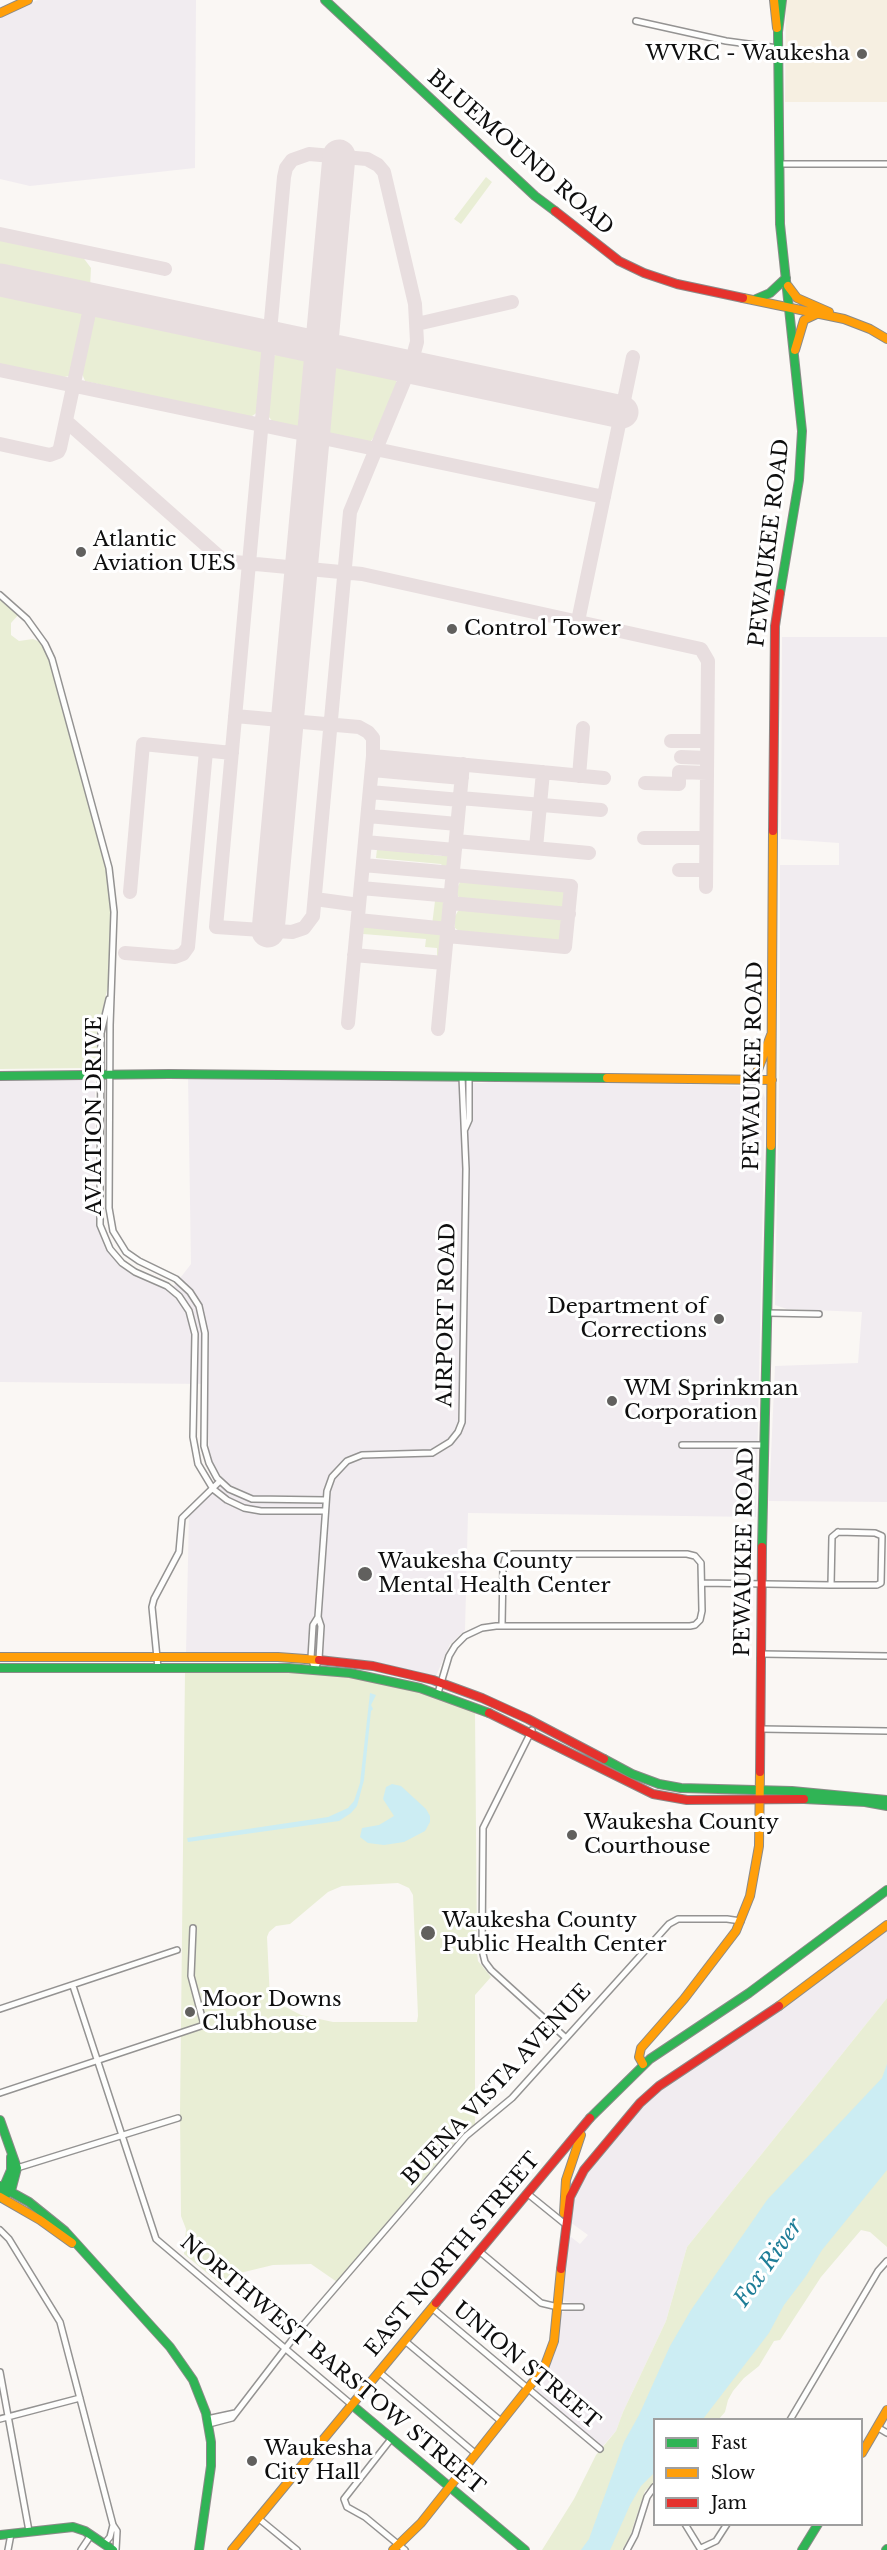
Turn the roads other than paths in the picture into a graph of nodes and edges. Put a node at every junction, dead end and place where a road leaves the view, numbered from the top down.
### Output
1 (28, 0) edge
2 (325, 0) edge
3 (774, 0) edge
4 (782, 0) edge
5 (0, 13) edge
6 (636, 21) dead end
7 (778, 32) junction
8 (778, 48) junction
9 (778, 164) junction
10 (887, 164) edge
11 (786, 280) junction
12 (753, 300) junction
13 (789, 306) junction
14 (820, 312) junction
15 (835, 316) junction
16 (887, 339) edge
17 (794, 354) junction
18 (0, 595) edge
19 (112, 988) junction
20 (773, 1031) junction
21 (100, 1074) junction
22 (110, 1074) junction
23 (0, 1076) edge
24 (466, 1077) junction
25 (748, 1080) junction
26 (772, 1080) junction
27 (100, 1131) junction
28 (110, 1131) junction
29 (116, 1239) junction
30 (110, 1249) junction
31 (171, 1275) junction
32 (165, 1284) junction
33 (768, 1313) junction
34 (819, 1314) dead end
35 (194, 1358) junction
36 (205, 1358) junction
37 (194, 1387) junction
38 (204, 1387) junction
39 (682, 1445) dead end
40 (763, 1445) junction
41 (220, 1481) junction
42 (212, 1488) junction
43 (273, 1500) junction
44 (326, 1500) junction
45 (273, 1511) junction
46 (326, 1511) junction
47 (702, 1583) junction
48 (761, 1584) junction
49 (831, 1585) junction
50 (502, 1626) junction
51 (762, 1654) junction
52 (887, 1656) edge
53 (0, 1657) edge
54 (46, 1657) junction
55 (258, 1657) junction
56 (97, 1658) junction
57 (158, 1658) junction
58 (315, 1659) junction
59 (356, 1663) junction
60 (0, 1668) edge
61 (46, 1668) junction
62 (97, 1668) junction
63 (158, 1668) junction
64 (258, 1668) junction
65 (315, 1669) junction
66 (354, 1673) junction
67 (441, 1683) junction
68 (438, 1693) junction
69 (499, 1705) junction
70 (494, 1714) junction
71 (535, 1723) junction
72 (761, 1729) junction
73 (887, 1731) edge
74 (531, 1732) junction
75 (666, 1786) junction
76 (724, 1789) junction
77 (760, 1789) junction
78 (664, 1796) junction
79 (723, 1800) junction
80 (760, 1800) junction
81 (887, 1800) edge
82 (887, 1806) edge
83 (887, 1890) edge
84 (741, 1921) junction
85 (887, 1925) edge
86 (193, 1928) dead end
87 (177, 1950) dead end
88 (73, 1986) junction
89 (0, 2009) edge
90 (566, 2038) junction
91 (97, 2061) junction
92 (643, 2064) junction
93 (0, 2093) edge
94 (178, 2118) dead end
95 (0, 2120) edge
96 (587, 2122) junction
97 (122, 2136) junction
98 (11, 2152) junction
99 (17, 2168) junction
100 (1, 2187) edge
101 (11, 2191) junction
102 (528, 2194) junction
103 (0, 2199) edge
104 (565, 2224) junction
105 (0, 2230) edge
106 (479, 2251) junction
107 (85, 2252) junction
108 (887, 2261) edge
109 (558, 2307) junction
110 (580, 2307) dead end
111 (432, 2308) junction
112 (405, 2341) junction
113 (285, 2349) junction
114 (0, 2372) edge
115 (379, 2373) junction
116 (529, 2390) junction
117 (80, 2398) junction
118 (352, 2404) junction
119 (887, 2410) edge
120 (8, 2417) junction
121 (791, 2418) edge
122 (0, 2419) edge
123 (208, 2421) junction
124 (502, 2422) junction
125 (877, 2427) junction
126 (887, 2433) edge
127 (391, 2439) junction
128 (600, 2449) dead end
129 (863, 2449) edge
130 (476, 2454) junction
131 (449, 2486) junction
132 (653, 2488) edge
133 (653, 2494) edge
134 (647, 2497) junction
135 (258, 2518) junction
136 (113, 2525) junction
137 (686, 2526) edge
138 (726, 2526) edge
139 (817, 2526) edge
140 (29, 2531) junction
141 (11, 2534) junction
142 (0, 2535) edge
143 (91, 2535) junction
144 (104, 2544) junction
145 (399, 2548) edge
146 (233, 2549) edge
147 (701, 2549) edge
148 (9, 2550) edge
149 (81, 2550) edge
150 (115, 2550) edge
151 (199, 2550) edge
152 (297, 2550) edge
153 (525, 2550) edge
154 (627, 2550) edge
155 (802, 2550) edge

1 - 5 main road
2 - 12 main road, BLUEMOUND ROAD
3 - 7 main road, PEWAUKEE ROAD
4 - 7 main road, PEWAUKEE ROAD
6 - 8 street
7 - 8 main road, PEWAUKEE ROAD
8 - 9 main road, PEWAUKEE ROAD
9 - 10 street
9 - 11 main road, PEWAUKEE ROAD
11 - 12 main road
11 - 13 main road, PEWAUKEE ROAD
11 - 15 main road
12 - 13 main road, BLUEMOUND ROAD
13 - 14 main road, BLUEMOUND ROAD
13 - 17 main road, PEWAUKEE ROAD
14 - 15 main road, BLUEMOUND ROAD
14 - 17 main road
15 - 16 main road, BLUEMOUND ROAD
17 - 20 main road, PEWAUKEE ROAD
18 - 19 street, AVIATION DRIVE
19 - 21 street, AVIATION DRIVE
19 - 22 street, AVIATION DRIVE
20 - 25 main road
20 - 26 main road, PEWAUKEE ROAD
21 - 22 main road
21 - 23 main road
21 - 27 street, AVIATION DRIVE
22 - 24 main road
22 - 28 street, AVIATION DRIVE
24 - 25 main road
24 - 44 street, AIRPORT ROAD
25 - 26 main road
26 - 33 main road, PEWAUKEE ROAD
27 - 28 street
27 - 30 street, AVIATION DRIVE
28 - 29 street, AVIATION DRIVE
29 - 30 street
29 - 31 street, AVIATION DRIVE
30 - 32 street, AVIATION DRIVE
31 - 32 street
31 - 36 street, AVIATION DRIVE
32 - 35 street, AVIATION DRIVE
33 - 34 street
33 - 40 main road, PEWAUKEE ROAD
35 - 36 street
35 - 37 street, AVIATION DRIVE
36 - 38 street, AVIATION DRIVE
37 - 38 street
37 - 42 street, AVIATION DRIVE
38 - 41 street, AVIATION DRIVE
39 - 40 street
40 - 48 main road, PEWAUKEE ROAD
41 - 42 street
41 - 43 street, AVIATION DRIVE
42 - 45 street, AVIATION DRIVE
42 - 57 street
43 - 44 street, AVIATION DRIVE
43 - 45 street
44 - 46 street, AIRPORT ROAD
45 - 46 street, AVIATION DRIVE
46 - 58 street, AIRPORT ROAD
47 - 48 street
47 - 50 street
47 - 50 street
48 - 49 street
48 - 51 main road, PEWAUKEE ROAD
49 - 49 street
50 - 67 street
51 - 52 street
51 - 72 main road, PEWAUKEE ROAD
53 - 54 main road
54 - 56 main road
54 - 61 main road
55 - 57 main road
55 - 58 main road
55 - 64 main road
56 - 57 main road
56 - 62 main road
57 - 63 street
58 - 59 main road
58 - 65 street, AIRPORT ROAD
59 - 66 main road
59 - 67 main road
60 - 61 main road
61 - 62 main road
62 - 63 main road
63 - 64 main road
64 - 65 main road
65 - 66 main road
66 - 68 main road
67 - 68 street
67 - 69 main road
68 - 70 main road
69 - 70 main road
69 - 71 main road
70 - 74 main road
71 - 74 street
71 - 75 main road
72 - 73 street
72 - 77 main road, PEWAUKEE ROAD
74 - 78 main road
74 - 90 street
75 - 76 main road
75 - 78 main road
76 - 77 main road
76 - 79 main road
77 - 80 main road, PEWAUKEE ROAD
77 - 81 main road
78 - 79 main road
79 - 80 main road
80 - 82 main road
80 - 84 main road, PEWAUKEE ROAD
83 - 92 main road, EAST NORTH STREET
84 - 90 street, BUENA VISTA AVENUE
84 - 92 main road, PEWAUKEE ROAD
85 - 104 main road
86 - 91 street
87 - 88 street
88 - 89 street
88 - 91 street, NORTHWEST BARSTOW STREET
90 - 113 street, BUENA VISTA AVENUE
91 - 93 street
91 - 97 street, NORTHWEST BARSTOW STREET
92 - 96 main road, EAST NORTH STREET
94 - 97 street
95 - 98 main road
96 - 102 main road, EAST NORTH STREET
96 - 104 main road, EAST NORTH STREET
97 - 99 street
97 - 113 street, NORTHWEST BARSTOW STREET
98 - 99 main road
98 - 100 main road
99 - 101 main road
100 - 101 main road
100 - 103 main road
101 - 103 main road
101 - 107 main road
102 - 104 street
102 - 106 main road, EAST NORTH STREET
103 - 107 main road
104 - 109 main road
105 - 117 street
106 - 109 street
106 - 111 main road, EAST NORTH STREET
107 - 123 main road
108 - 121 street
109 - 110 street
109 - 116 main road
111 - 112 main road, EAST NORTH STREET
111 - 116 street, UNION STREET
112 - 115 main road, EAST NORTH STREET
112 - 124 street
113 - 118 street, NORTHWEST BARSTOW STREET
113 - 123 street, BUENA VISTA AVENUE
114 - 120 street
115 - 118 main road, EAST NORTH STREET
115 - 130 street
116 - 124 main road
116 - 128 street, UNION STREET
117 - 120 street
117 - 136 street
118 - 127 main road, NORTHWEST BARSTOW STREET
118 - 135 main road, EAST NORTH STREET
119 - 125 main road
120 - 122 street
120 - 140 street
123 - 151 main road
124 - 130 main road
125 - 126 street
125 - 129 main road
127 - 131 main road, NORTHWEST BARSTOW STREET
127 - 145 street
130 - 131 main road
131 - 145 main road
131 - 153 main road, NORTHWEST BARSTOW STREET
132 - 134 street
133 - 134 street
134 - 154 street
135 - 146 main road, EAST NORTH STREET
135 - 152 street
136 - 144 street
136 - 150 street
137 - 147 street
138 - 147 street
139 - 155 main road
140 - 141 main road
140 - 143 main road
141 - 142 main road
141 - 148 street
143 - 144 main road
143 - 149 street
144 - 150 main road

